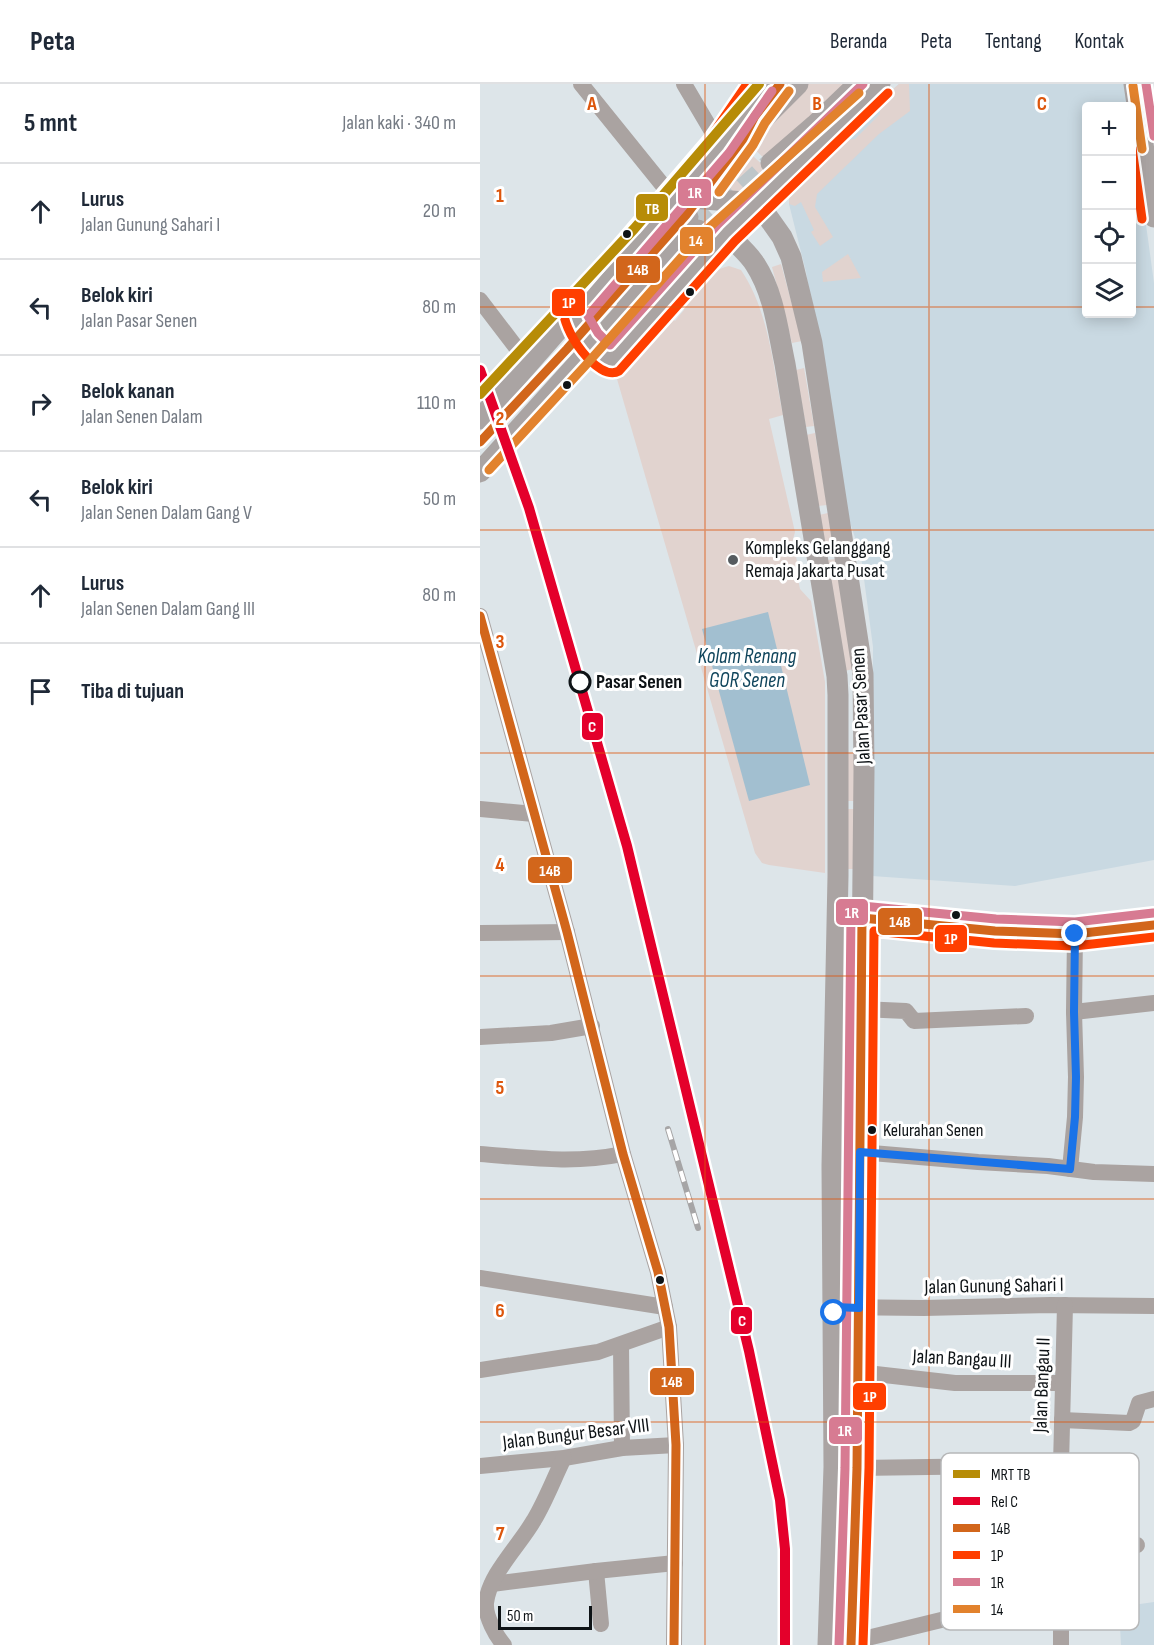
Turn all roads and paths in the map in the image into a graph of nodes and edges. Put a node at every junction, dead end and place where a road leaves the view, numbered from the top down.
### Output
1 (581, 84) edge
2 (684, 84) edge
3 (762, 84) edge
4 (775, 84) edge
5 (798, 84) edge
6 (858, 84) edge
7 (880, 84) edge
8 (1134, 84) edge
9 (720, 145) junction
10 (771, 163) tunnel mouth
11 (676, 197) junction
12 (758, 203) junction
13 (1154, 217) edge
14 (726, 234) junction
15 (480, 300) edge
16 (576, 317) junction
17 (814, 359) junction
18 (528, 363) junction
19 (785, 364) junction
20 (480, 419) edge
21 (480, 451) edge
22 (480, 472) edge
23 (480, 616) edge
24 (487, 668) edge
25 (480, 809) edge
26 (534, 814) junction
27 (567, 932) junction
28 (480, 933) edge
29 (1075, 934) dead end
30 (1154, 1003) edge
31 (861, 1009) junction
32 (1074, 1012) junction
33 (1026, 1016) dead end
34 (592, 1026) junction
35 (480, 1036) edge
36 (834, 1073) junction
37 (860, 1073) junction
38 (860, 1152) junction
39 (480, 1154) edge
40 (623, 1154) junction
41 (1070, 1169) junction
42 (1154, 1174) edge
43 (480, 1278) edge
44 (1065, 1305) junction
45 (1154, 1306) edge
46 (666, 1307) junction
47 (834, 1307) junction
48 (859, 1308) junction
49 (669, 1327) junction
50 (621, 1345) junction
51 (480, 1370) edge
52 (858, 1372) junction
53 (1063, 1383) junction
54 (1154, 1399) edge
55 (1062, 1420) junction
56 (676, 1445) junction
57 (622, 1448) junction
58 (1061, 1453) edge
59 (564, 1458) junction
60 (480, 1466) edge
61 (941, 1467) edge
62 (857, 1468) junction
63 (675, 1563) junction
64 (596, 1571) junction
65 (492, 1584) junction
66 (483, 1610) edge
67 (941, 1621) edge
68 (601, 1624) dead end
69 (1061, 1630) edge
70 (851, 1643) edge
71 (504, 1645) edge
72 (674, 1645) edge
73 (828, 1645) edge
74 (1061, 1645) edge

1 - 11 street
2 - 9 street
3 - 9 main road
4 - 5 main road
6 - 10 main road
7 - 12 main road
8 - 13 main road
9 - 11 main road
11 - 12 main road
11 - 16 main road
12 - 14 main road
12 - 17 main road, Jalan Pasar Senen
14 - 16 main road, bridge
14 - 19 main road, Jalan Pasar Senen
15 - 18 street
16 - 18 main road
17 - 19 main road
17 - 31 main road, Jalan Pasar Senen
18 - 20 main road
19 - 36 main road, Jalan Pasar Senen
21 - 22 main road
23 - 24 street
24 - 26 street
25 - 26 street
26 - 27 street
27 - 28 street
27 - 34 street
29 - 32 street
30 - 32 street
31 - 33 street
31 - 37 main road, Jalan Pasar Senen
32 - 41 street
34 - 35 street
34 - 40 street
36 - 37 main road
36 - 47 main road, Jalan Pasar Senen
37 - 38 main road, Jalan Pasar Senen
38 - 41 street
38 - 48 main road, Jalan Pasar Senen
39 - 40 street
40 - 46 street
41 - 42 street
43 - 46 street
44 - 45 street, Jalan Gunung Sahari I
44 - 48 street, Jalan Gunung Sahari I
44 - 53 street, Jalan Bangau II
46 - 49 street
47 - 48 street, Jalan Gunung Sahari I
47 - 73 main road, Jalan Pasar Senen
48 - 52 main road, Jalan Pasar Senen
49 - 50 street
49 - 56 street
50 - 51 street
50 - 57 street
52 - 53 street, Jalan Bangau III
52 - 62 main road, Jalan Pasar Senen
53 - 55 street, Jalan Bangau II
54 - 55 street
55 - 58 street, Jalan Bangau II
56 - 57 street, Jalan Bungur Besar VIII
56 - 63 street
57 - 59 street, Jalan Bungur Besar VIII
59 - 60 street, Jalan Bungur Besar VIII
59 - 65 street
61 - 62 street
62 - 70 main road, Jalan Pasar Senen
63 - 64 street
63 - 72 street
64 - 65 street
64 - 68 street
65 - 66 street
66 - 71 street
67 - 70 street
69 - 74 street, Jalan Bangau II

